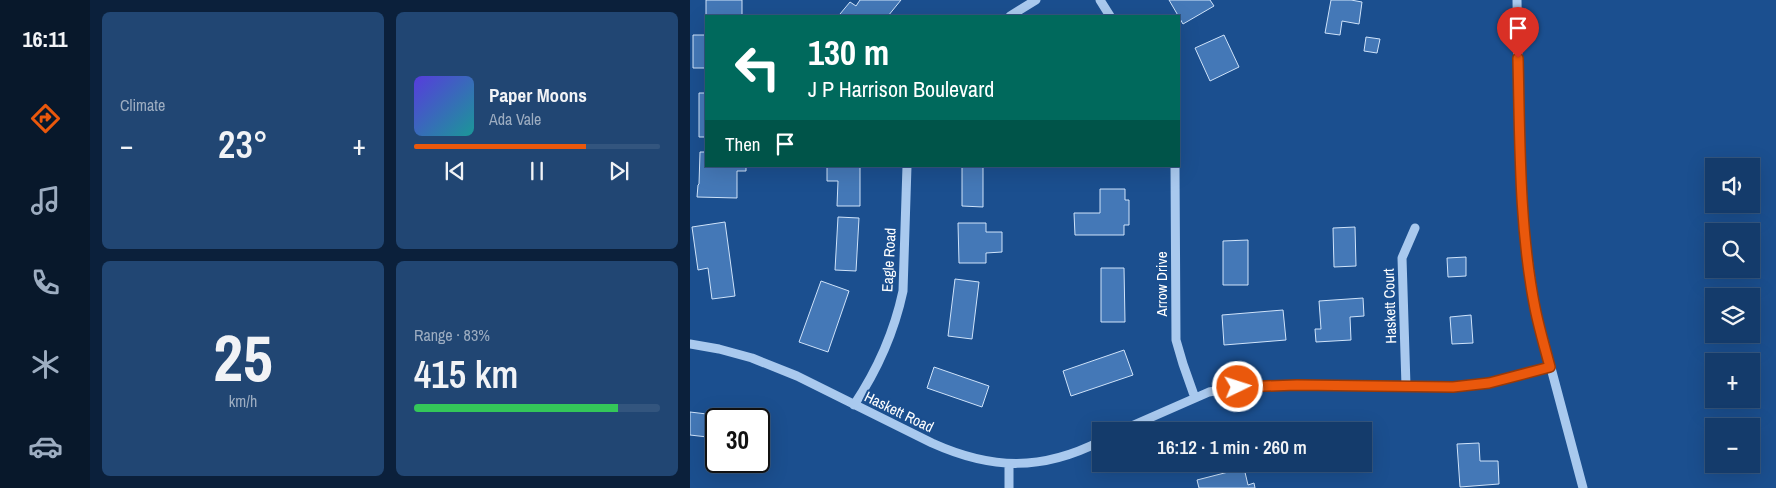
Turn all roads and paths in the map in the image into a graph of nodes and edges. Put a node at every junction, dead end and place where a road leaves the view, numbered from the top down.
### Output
1 (1036, 0) edge
2 (1100, 0) edge
3 (1517, 0) edge
4 (1012, 15) edge
5 (1109, 15) edge
6 (907, 167) edge
7 (1175, 167) edge
8 (1415, 228) dead end
9 (690, 344) edge
10 (1550, 367) junction
11 (1406, 386) junction
12 (1195, 398) junction
13 (854, 405) junction
14 (1140, 422) edge
15 (1092, 445) edge
16 (1009, 464) junction
17 (1009, 488) edge
18 (1583, 488) edge

1 - 4 street
2 - 5 street
3 - 10 street
6 - 13 street, Eagle Road
7 - 12 street, Arrow Drive
8 - 11 street, Haskett Court
9 - 13 street, Haskett Road
10 - 11 street
10 - 18 street
11 - 12 street
12 - 14 street
13 - 16 street, Haskett Road
15 - 16 street, Haskett Road
16 - 17 street

